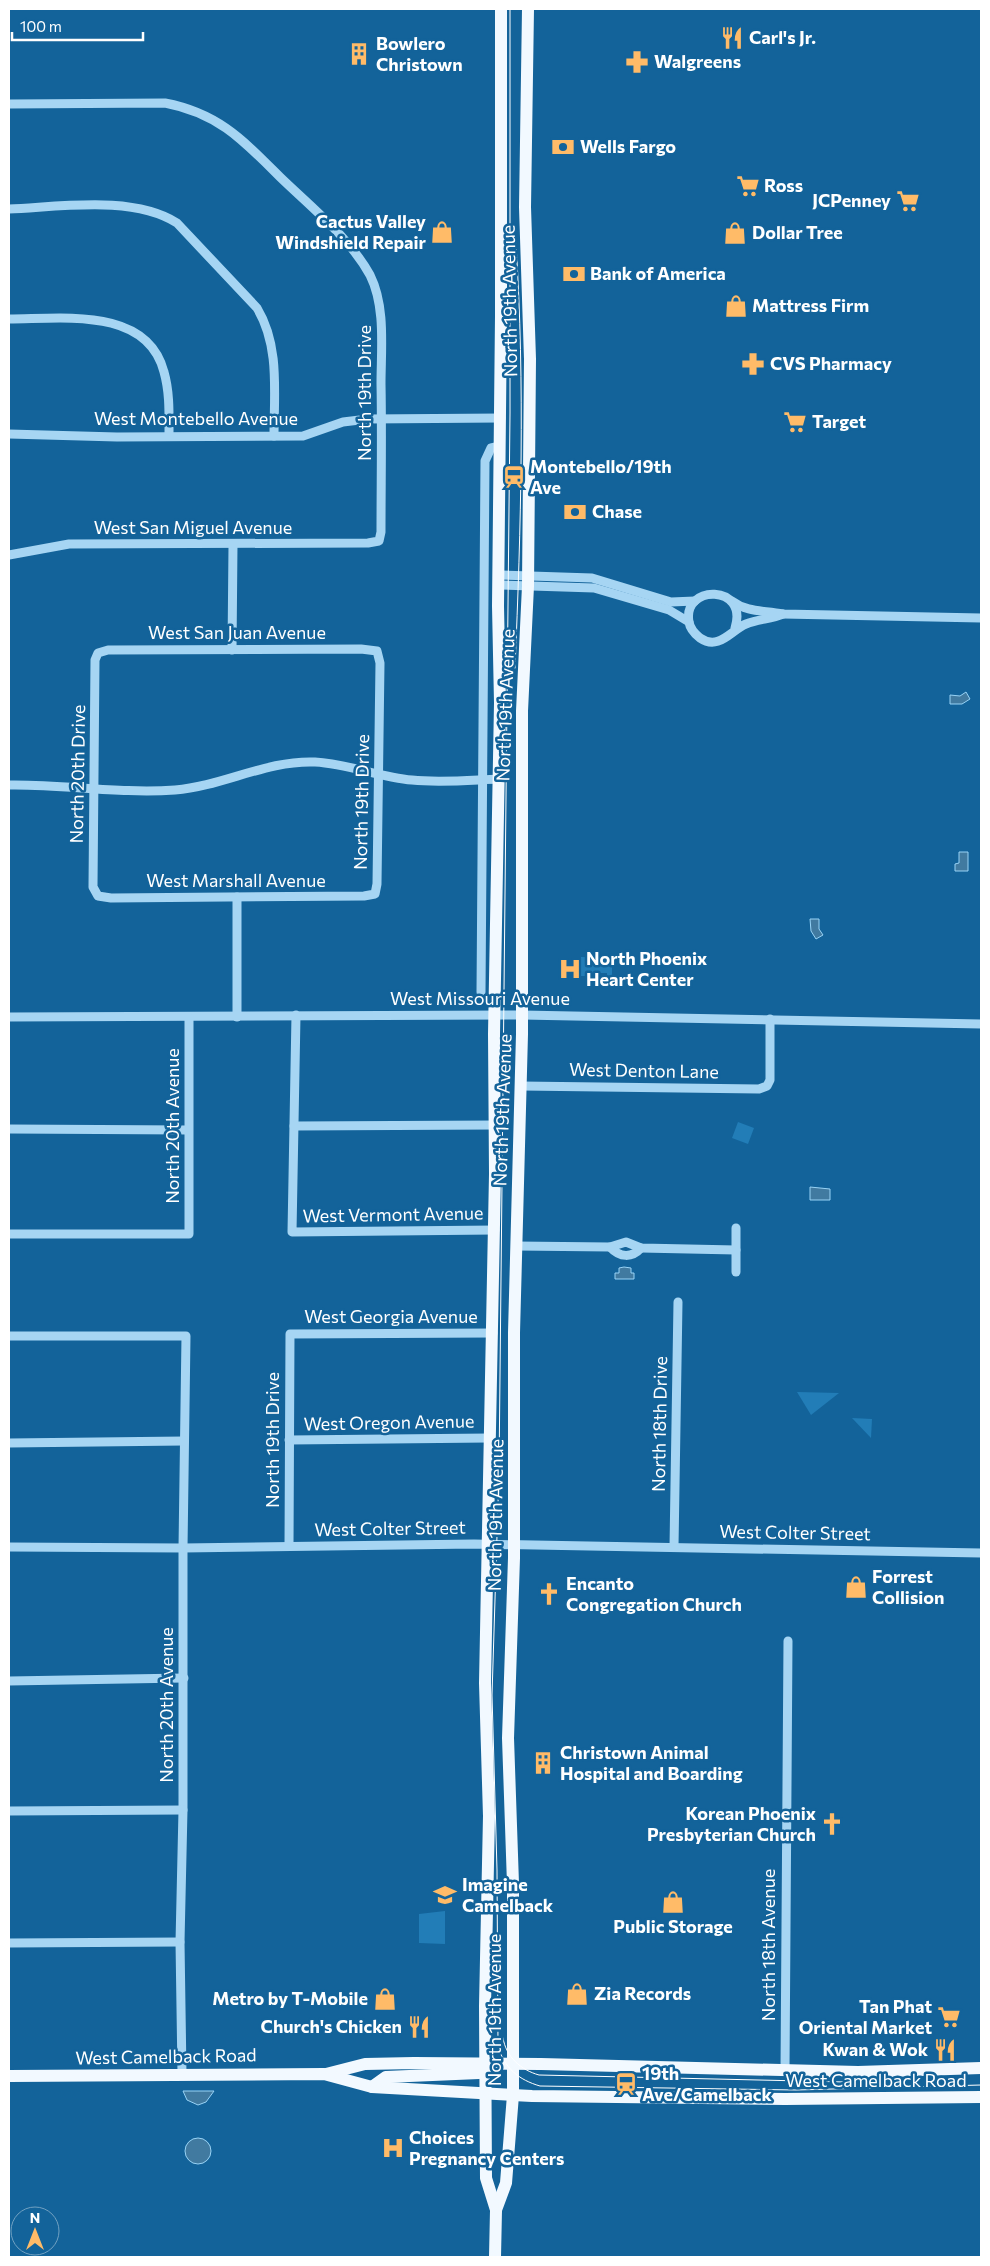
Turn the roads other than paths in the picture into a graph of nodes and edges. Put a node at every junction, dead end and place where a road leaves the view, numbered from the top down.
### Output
1 (501, 9) edge
2 (528, 9) edge
3 (9, 104) edge
4 (9, 209) edge
5 (9, 319) edge
6 (500, 418) junction
7 (381, 419) junction
8 (9, 434) edge
9 (170, 436) junction
10 (274, 436) junction
11 (500, 446) junction
12 (379, 541) joint
13 (233, 544) junction
14 (9, 555) edge
15 (499, 580) junction
16 (528, 581) junction
17 (732, 601) junction
18 (695, 602) junction
19 (783, 614) junction
20 (981, 618) edge
21 (689, 622) junction
22 (735, 628) junction
23 (232, 650) junction
24 (377, 651) joint
25 (98, 653) joint
26 (379, 773) junction
27 (482, 779) junction
28 (499, 779) junction
29 (9, 785) edge
30 (93, 790) junction
31 (375, 894) joint
32 (98, 896) joint
33 (237, 898) junction
34 (481, 992) dead end
35 (296, 1015) junction
36 (494, 1015) junction
37 (522, 1015) junction
38 (9, 1017) edge
39 (237, 1017) junction
40 (189, 1018) junction
41 (770, 1019) junction
42 (981, 1024) edge
43 (521, 1086) junction
44 (496, 1125) junction
45 (294, 1126) junction
46 (9, 1130) edge
47 (188, 1130) junction
48 (736, 1228) dead end
49 (495, 1230) junction
50 (9, 1234) edge
51 (516, 1246) junction
52 (610, 1247) junction
53 (641, 1248) junction
54 (736, 1250) junction
55 (736, 1272) dead end
56 (678, 1302) dead end
57 (493, 1333) junction
58 (290, 1334) joint
59 (9, 1336) edge
60 (489, 1438) junction
61 (289, 1440) junction
62 (184, 1441) junction
63 (9, 1443) edge
64 (486, 1545) junction
65 (514, 1545) junction
66 (289, 1546) junction
67 (9, 1547) edge
68 (674, 1547) junction
69 (183, 1548) junction
70 (981, 1553) edge
71 (788, 1641) dead end
72 (184, 1678) junction
73 (9, 1680) edge
74 (184, 1810) junction
75 (9, 1811) edge
76 (180, 1942) junction
77 (9, 1943) edge
78 (506, 2063) junction
79 (485, 2067) junction
80 (981, 2068) edge
81 (785, 2070) junction
82 (182, 2074) junction
83 (324, 2074) junction
84 (9, 2076) edge
85 (372, 2087) junction
86 (488, 2094) junction
87 (513, 2095) junction
88 (981, 2098) edge
89 (496, 2210) junction
90 (495, 2257) edge

1 - 6 main road, North 19th Avenue
2 - 16 main road, North 19th Avenue
3 - 7 street, North 19th Drive
4 - 10 street
5 - 9 street
6 - 7 street, West Montebello Avenue
6 - 11 main road, North 19th Avenue
7 - 10 street, West Montebello Avenue
7 - 12 street, North 19th Drive
8 - 9 street, West Montebello Avenue
9 - 10 street, West Montebello Avenue
11 - 15 main road, North 19th Avenue
11 - 27 street, North 19th Avenue
12 - 13 street, West San Miguel Avenue
13 - 14 street, West San Miguel Avenue
13 - 23 street
15 - 16 street
15 - 28 main road, North 19th Avenue
16 - 18 street
16 - 21 street
16 - 37 main road, North 19th Avenue
17 - 18 street
17 - 19 street
17 - 22 street
18 - 21 street
19 - 20 street
19 - 22 street
21 - 22 street
23 - 24 street, West San Juan Avenue
23 - 25 street, West San Juan Avenue
24 - 26 street, North 19th Drive
25 - 30 street, North 20th Drive
26 - 27 street
26 - 30 street
26 - 31 street, North 19th Drive
27 - 28 street
27 - 34 street, North 19th Avenue
28 - 36 main road, North 19th Avenue
29 - 30 street
30 - 32 street, North 20th Drive
31 - 33 street, West Marshall Avenue
32 - 33 street, West Marshall Avenue
33 - 39 street
35 - 36 street, West Missouri Avenue
35 - 39 street, West Missouri Avenue
35 - 45 street
36 - 37 street, West Missouri Avenue
36 - 44 main road, North 19th Avenue
37 - 41 street, West Missouri Avenue
37 - 43 main road, North 19th Avenue
38 - 40 street, West Missouri Avenue
39 - 40 street, West Missouri Avenue
40 - 47 street, North 20th Avenue
41 - 42 street, West Missouri Avenue
41 - 43 street, West Denton Lane
43 - 51 main road, North 19th Avenue
44 - 45 street
44 - 49 main road, North 19th Avenue
45 - 49 street, West Vermont Avenue
46 - 47 street
47 - 50 street, North 20th Avenue
48 - 54 street
49 - 57 main road, North 19th Avenue
51 - 52 street
51 - 65 main road, North 19th Avenue
52 - 53 street
52 - 53 street
53 - 54 street
54 - 55 street
56 - 68 street, North 18th Drive
57 - 58 street, West Georgia Avenue
57 - 60 main road, North 19th Avenue
58 - 61 street, North 19th Drive
59 - 62 street, North 20th Avenue
60 - 61 street, West Oregon Avenue
60 - 64 main road, North 19th Avenue
61 - 66 street, North 19th Drive
62 - 63 street
62 - 69 street, North 20th Avenue
64 - 65 street, West Colter Street
64 - 66 street, West Colter Street
64 - 79 main road, North 19th Avenue
65 - 68 street, West Colter Street
65 - 78 main road, North 19th Avenue
66 - 69 street, West Colter Street
67 - 69 street, West Colter Street
68 - 70 street, West Colter Street
69 - 72 street, North 20th Avenue
71 - 81 street, North 18th Avenue
72 - 73 street
72 - 74 street, North 20th Avenue
74 - 75 street
74 - 76 street, North 20th Avenue
76 - 77 street
76 - 82 street, North 20th Avenue
78 - 79 main road, West Camelback Road
78 - 81 main road, West Camelback Road
78 - 87 main road, North 19th Avenue
79 - 83 main road, West Camelback Road
79 - 85 main road
79 - 86 main road, North 19th Avenue
80 - 81 main road, West Camelback Road
82 - 83 main road, West Camelback Road
82 - 84 main road, West Camelback Road
83 - 85 main road, West Camelback Road
85 - 86 main road, West Camelback Road
86 - 87 main road, West Camelback Road
86 - 89 main road, North 19th Avenue
87 - 88 main road, West Camelback Road
87 - 89 main road, North 19th Avenue
89 - 90 main road, North 19th Avenue

